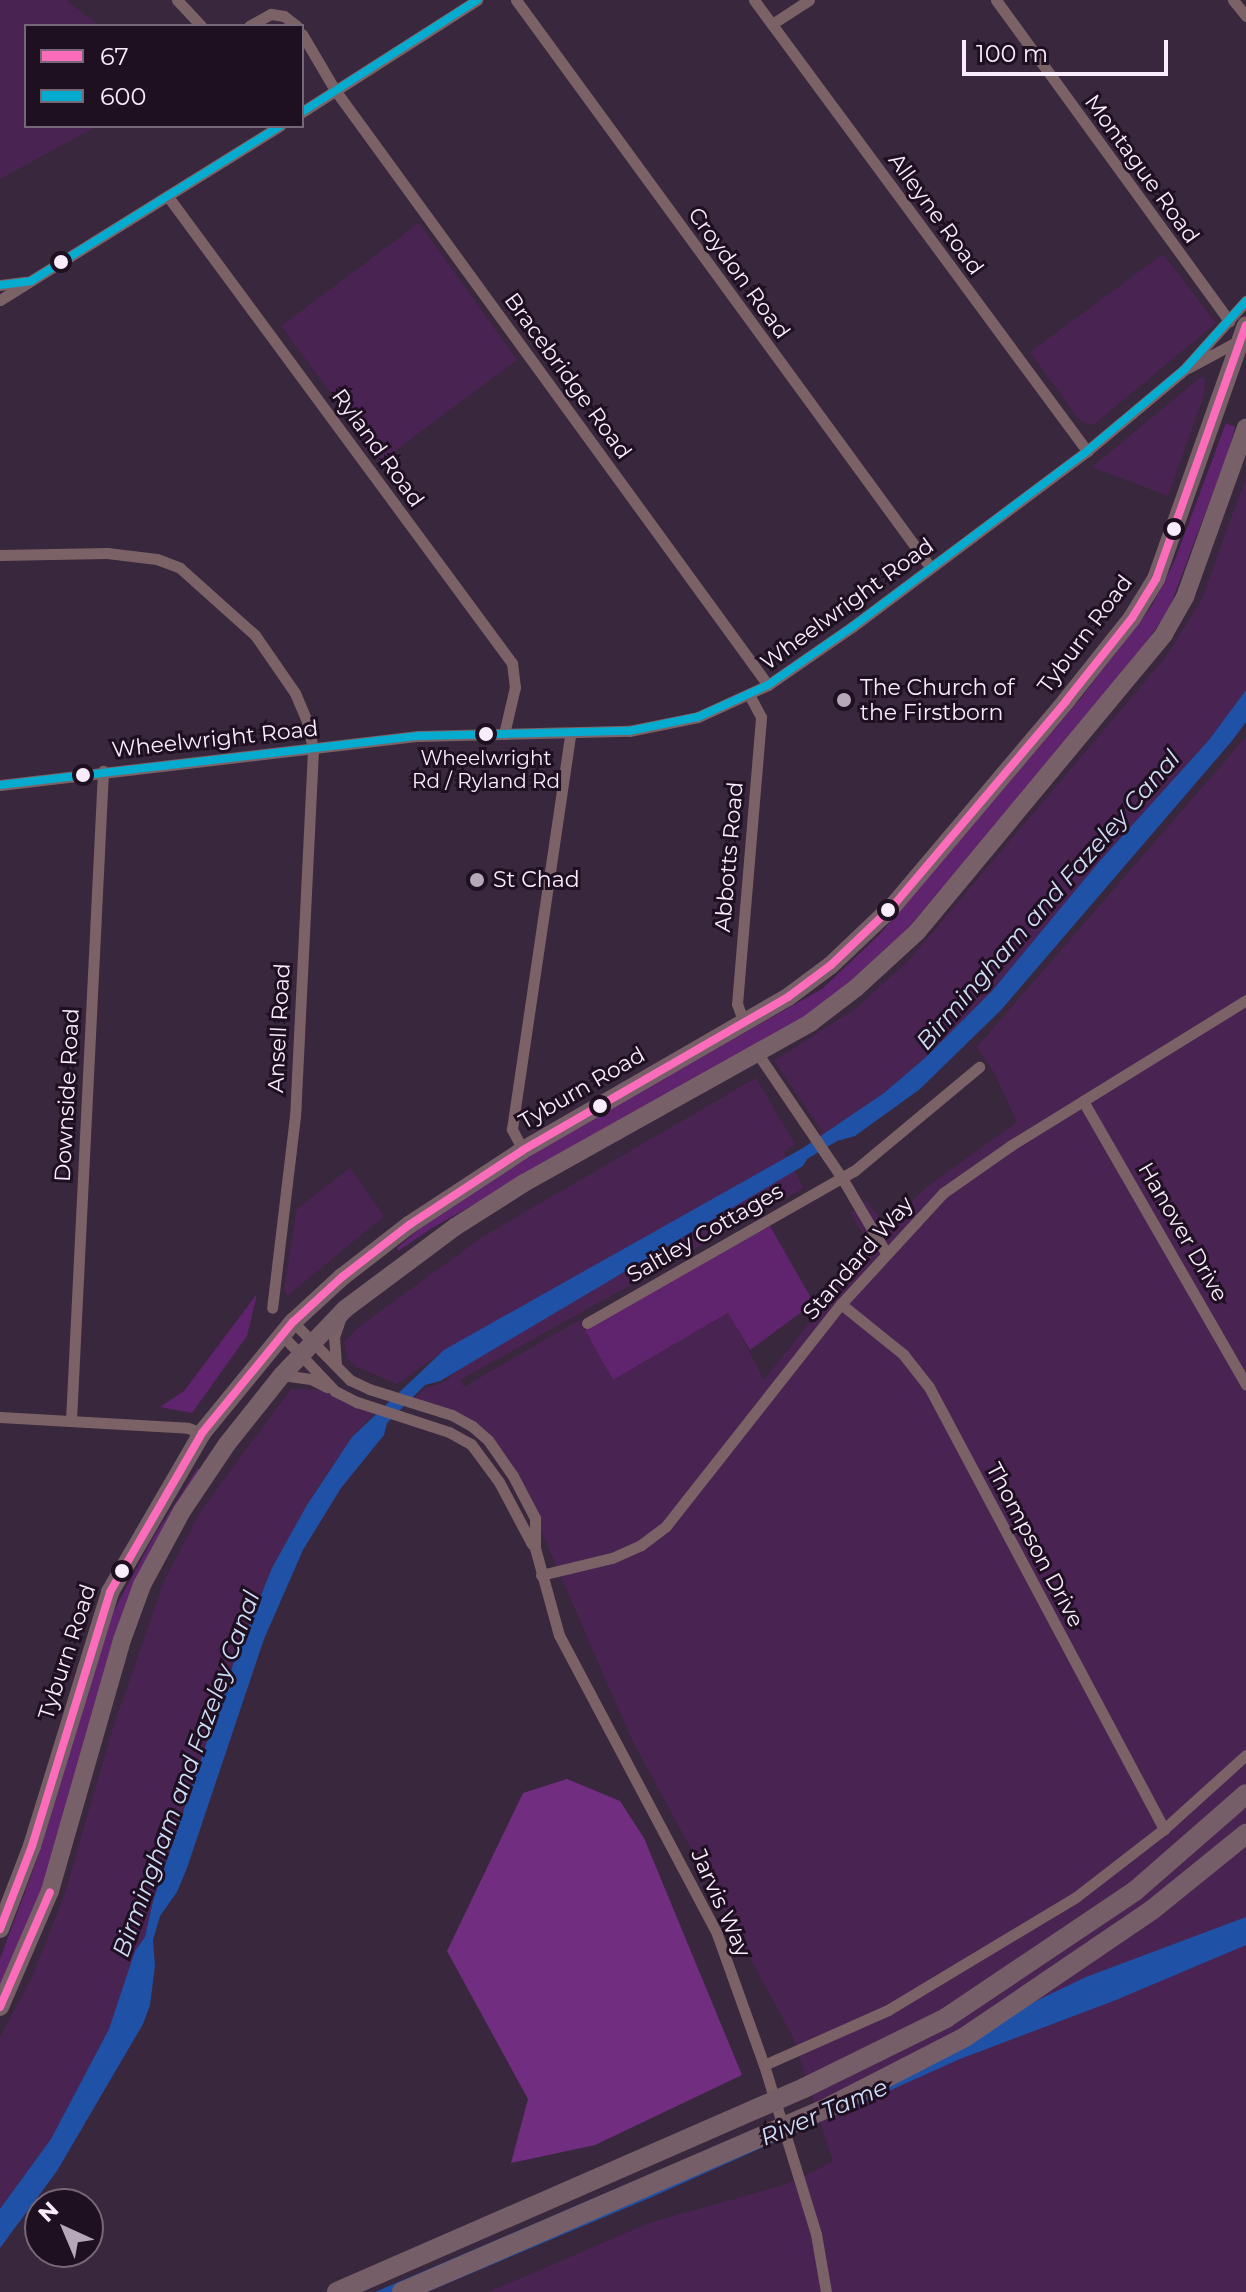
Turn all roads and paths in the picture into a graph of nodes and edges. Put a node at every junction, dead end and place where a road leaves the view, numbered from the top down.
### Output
1 (177, 0) edge
2 (477, 0) edge
3 (516, 0) edge
4 (754, 0) edge
5 (809, 0) edge
6 (996, 0) edge
7 (1233, 0) edge
8 (1246, 16) edge
9 (199, 24) edge
10 (253, 24) edge
11 (294, 24) edge
12 (772, 24) junction
13 (304, 37) edge
14 (335, 90) junction
15 (304, 111) edge
16 (277, 128) edge
17 (169, 198) junction
18 (31, 281) junction
19 (0, 285) edge
20 (0, 300) edge
21 (1246, 301) edge
22 (1241, 330) edge
23 (1207, 361) junction
24 (1184, 370) junction
25 (1227, 384) junction
26 (1246, 428) edge
27 (1087, 451) junction
28 (0, 555) edge
29 (931, 568) junction
30 (768, 685) junction
31 (750, 696) junction
32 (504, 734) junction
33 (570, 735) junction
34 (313, 750) junction
35 (103, 771) junction
36 (0, 785) edge
37 (1246, 1000) edge
38 (744, 1023) junction
39 (758, 1054) junction
40 (979, 1067) dead end
41 (1083, 1101) junction
42 (523, 1150) junction
43 (842, 1178) junction
44 (886, 1253) junction
45 (841, 1304) junction
46 (272, 1308) dead end
47 (345, 1309) junction
48 (587, 1323) dead end
49 (288, 1328) junction
50 (306, 1349) junction
51 (336, 1366) junction
52 (282, 1375) junction
53 (1246, 1385) edge
54 (335, 1391) junction
55 (0, 1417) edge
56 (71, 1421) junction
57 (202, 1433) junction
58 (535, 1548) junction
59 (541, 1575) junction
60 (1246, 1755) edge
61 (1246, 1794) edge
62 (1164, 1829) junction
63 (1246, 1834) edge
64 (0, 1929) edge
65 (0, 2007) edge
66 (764, 2065) junction
67 (337, 2292) edge
68 (402, 2292) edge
69 (826, 2292) edge

1 - 9 street
2 - 14 street
3 - 29 street, Croydon Road
4 - 12 street, Alleyne Road
5 - 12 street
6 - 22 street, Montague Road
7 - 8 street
10 - 11 street
12 - 27 street, Alleyne Road
13 - 14 street, Bracebridge Road
14 - 15 street
14 - 30 street, Bracebridge Road
16 - 17 street
17 - 18 street
17 - 32 street, Ryland Road
18 - 19 street
18 - 20 street
21 - 22 street, Wheelwright Road
22 - 23 street, Wheelwright Road
22 - 24 street, Wheelwright Road
22 - 25 highway, Tyburn Road
23 - 24 street, Wheelwright Road
23 - 25 street
24 - 27 street, Wheelwright Road
25 - 38 highway, Tyburn Road
26 - 39 highway
27 - 29 street, Wheelwright Road
28 - 34 street, Ansell Road
29 - 30 street, Wheelwright Road
30 - 31 street, Wheelwright Road
31 - 33 street, Wheelwright Road
31 - 38 street, Abbotts Road
32 - 33 street, Wheelwright Road
32 - 34 street, Wheelwright Road
33 - 42 street
34 - 35 street, Wheelwright Road
34 - 46 street, Ansell Road
35 - 36 street, Wheelwright Road
35 - 56 street, Downside Road
37 - 41 street, Standard Way
38 - 42 highway, Tyburn Road
39 - 43 street
39 - 47 highway
40 - 43 street, Saltley Cottages
41 - 44 street, Standard Way
41 - 53 street, Hanover Drive
42 - 49 highway, Tyburn Road
43 - 44 street
43 - 48 street, Saltley Cottages
44 - 45 street, Standard Way
45 - 59 street, Standard Way
45 - 62 street, Thompson Drive
47 - 50 highway
47 - 51 street
49 - 50 street
49 - 57 highway, Tyburn Road
50 - 51 street, Jarvis Way
50 - 52 highway
50 - 54 street
51 - 58 street, Jarvis Way
52 - 54 street
52 - 65 highway
54 - 58 street, Jarvis Way
55 - 56 street
56 - 57 street
57 - 64 highway, Tyburn Road
58 - 59 street, Jarvis Way
59 - 66 street, Jarvis Way
60 - 62 street
61 - 67 highway, bridge
62 - 66 street
63 - 68 highway, bridge
66 - 69 street, Jarvis Way

